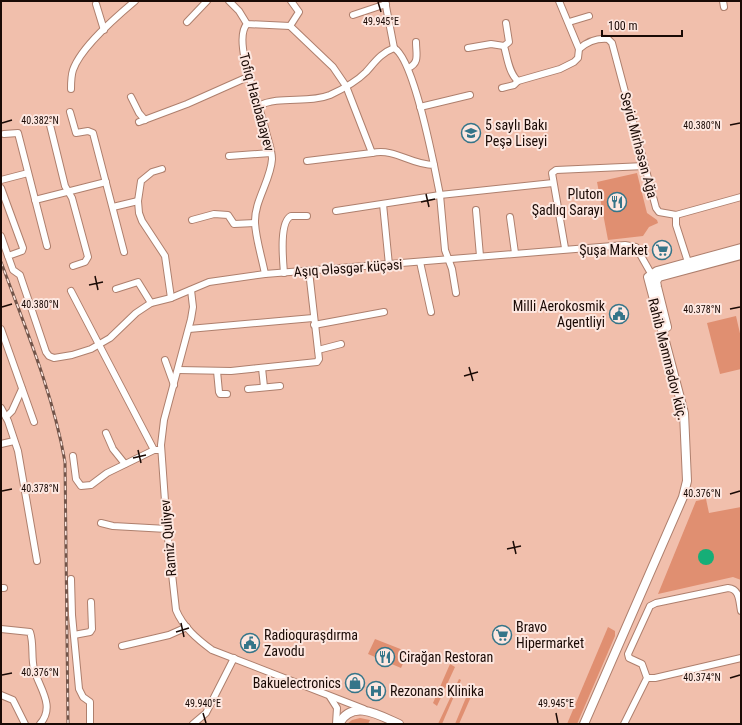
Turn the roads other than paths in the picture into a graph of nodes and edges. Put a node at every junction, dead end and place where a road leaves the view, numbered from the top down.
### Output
1 (135, 1) edge
2 (208, 1) edge
3 (229, 1) edge
4 (291, 1) edge
5 (559, 1) edge
6 (386, 2) edge
7 (96, 4) dead end
8 (353, 15) dead end
9 (589, 16) dead end
10 (187, 22) dead end
11 (568, 22) junction
12 (506, 23) dead end
13 (247, 24) junction
14 (290, 26) junction
15 (104, 30) junction
16 (416, 42) dead end
17 (504, 46) junction
18 (394, 48) junction
19 (468, 48) dead end
20 (579, 49) junction
21 (408, 68) junction
22 (250, 76) junction
23 (518, 81) junction
24 (346, 86) junction
25 (502, 88) dead end
26 (71, 89) dead end
27 (470, 95) dead end
28 (131, 97) dead end
29 (258, 106) junction
30 (420, 107) junction
31 (70, 112) dead end
32 (50, 125) dead end
33 (4, 134) dead end
34 (271, 153) junction
35 (372, 153) junction
36 (229, 156) dead end
37 (307, 162) dead end
38 (434, 165) junction
39 (645, 166) junction
40 (162, 169) dead end
41 (28, 174) junction
42 (1, 180) edge
43 (106, 182) junction
44 (553, 183) junction
45 (1, 188) edge
46 (68, 191) junction
47 (440, 195) junction
48 (741, 197) edge
49 (35, 200) junction
50 (138, 201) junction
51 (383, 204) junction
52 (113, 207) junction
53 (476, 210) dead end
54 (336, 211) dead end
55 (676, 215) junction
56 (307, 216) dead end
57 (510, 217) dead end
58 (192, 220) dead end
59 (255, 223) junction
60 (1, 236) edge
61 (47, 246) dead end
62 (565, 248) junction
63 (741, 248) edge
64 (124, 252) dead end
65 (515, 253) junction
66 (741, 255) edge
67 (8, 256) junction
68 (480, 256) junction
69 (448, 258) junction
70 (420, 262) junction
71 (389, 265) junction
72 (689, 265) junction
73 (73, 266) dead end
74 (309, 271) junction
75 (284, 273) junction
76 (265, 274) junction
77 (650, 275) junction
78 (658, 278) junction
79 (116, 289) dead end
80 (191, 290) junction
81 (71, 291) dead end
82 (456, 293) dead end
83 (171, 298) junction
84 (151, 303) junction
85 (384, 312) dead end
86 (432, 312) dead end
87 (313, 318) junction
88 (314, 325) junction
89 (1, 329) edge
90 (188, 329) junction
91 (341, 344) dead end
92 (100, 346) junction
93 (318, 350) junction
94 (165, 360) dead end
95 (262, 368) junction
96 (178, 370) junction
97 (217, 371) junction
98 (174, 385) junction
99 (280, 386) dead end
100 (264, 387) junction
101 (22, 389) junction
102 (248, 389) dead end
103 (226, 394) dead end
104 (1, 408) edge
105 (685, 408) junction
106 (6, 416) junction
107 (34, 422) dead end
108 (106, 432) dead end
109 (14, 441) junction
110 (1, 444) edge
111 (154, 450) junction
112 (162, 450) junction
113 (73, 456) dead end
114 (125, 464) junction
115 (687, 491) junction
116 (101, 523) dead end
117 (167, 529) junction
118 (37, 561) dead end
119 (71, 579) dead end
120 (91, 602) dead end
121 (741, 611) edge
122 (187, 626) junction
123 (1, 629) edge
124 (74, 636) junction
125 (629, 643) junction
126 (122, 646) dead end
127 (234, 658) junction
128 (741, 658) edge
129 (647, 678) junction
130 (1, 695) edge
131 (329, 695) junction
132 (368, 711) junction
133 (25, 724) edge
134 (40, 724) edge
135 (90, 724) edge
136 (193, 724) edge
137 (337, 724) edge
138 (399, 724) edge
139 (584, 724) edge
140 (588, 724) edge
141 (624, 724) edge

1 - 15 street
2 - 10 street
3 - 13 street
4 - 14 street
5 - 11 street
6 - 8 street
6 - 18 street
7 - 15 street
9 - 11 street
11 - 20 street
12 - 17 street
13 - 14 street
13 - 22 street, Tofiq Hacıbabayev
14 - 24 street
15 - 26 street
16 - 21 street
17 - 19 street
17 - 23 street
18 - 21 street
18 - 24 street
20 - 23 street
20 - 39 street, Seyid Mirhəsən Ağa
21 - 30 street
22 - 28 street
22 - 29 street, Tofiq Hacıbabayev
23 - 25 street
24 - 29 street
24 - 35 street
27 - 30 street
29 - 34 street, Tofiq Hacıbabayev
30 - 38 street
31 - 43 street
32 - 46 street
33 - 41 street
34 - 36 street
34 - 59 street, Tofiq Hacıbabayev
35 - 37 street
35 - 38 street
38 - 47 street
39 - 44 street
39 - 55 street, Seyid Mirhəsən Ağa
40 - 50 street
41 - 42 street
41 - 49 street
43 - 46 street
43 - 52 street
44 - 47 street
44 - 62 street
45 - 67 street
46 - 49 street
46 - 73 street
47 - 51 street
47 - 69 street
48 - 55 street
49 - 61 street
50 - 52 street
50 - 83 street
51 - 54 street
51 - 71 street
52 - 64 street
53 - 68 street
55 - 72 street
56 - 75 street
57 - 65 street
58 - 59 street
59 - 76 street, Tofiq Hacıbabayev
60 - 67 street
62 - 65 street, Aşıq Ələsgər küçəsi
62 - 77 street, Aşıq Ələsgər küçəsi
63 - 72 main road
65 - 68 street, Aşıq Ələsgər küçəsi
66 - 72 main road
67 - 92 street, Aşıq Ələsgər küçəsi
68 - 69 street, Aşıq Ələsgər küçəsi
69 - 70 street, Aşıq Ələsgər küçəsi
69 - 82 street
70 - 71 street, Aşıq Ələsgər küçəsi
70 - 86 street
71 - 74 street, Aşıq Ələsgər küçəsi
72 - 77 main road
72 - 78 main road
74 - 75 street, Aşıq Ələsgər küçəsi
74 - 87 street
75 - 76 street, Aşıq Ələsgər küçəsi
76 - 80 street, Aşıq Ələsgər küçəsi
77 - 78 street
77 - 105 main road, Rahib Məmmədov küç.
78 - 105 main road
79 - 84 street
80 - 83 street, Aşıq Ələsgər küçəsi
80 - 90 street, Ramiz Quliyev
81 - 92 street
83 - 84 street, Aşıq Ələsgər küçəsi
84 - 92 street, Aşıq Ələsgər küçəsi
85 - 88 street
87 - 88 street
87 - 90 street
88 - 93 street
89 - 101 street
90 - 96 street, Ramiz Quliyev
91 - 93 street
92 - 111 street
93 - 95 street
94 - 98 street
95 - 97 street
95 - 100 street
96 - 97 street
96 - 98 street, Ramiz Quliyev
97 - 103 street
98 - 112 street, Ramiz Quliyev
99 - 100 street
100 - 102 street
101 - 106 street
101 - 107 street
104 - 106 street
105 - 115 main road, Rahib Məmmədov küç.
106 - 109 street
108 - 114 street
109 - 110 street
109 - 118 street
111 - 112 street
111 - 114 street
112 - 117 street, Ramiz Quliyev
113 - 114 street
115 - 125 main road
115 - 139 main road, Rahib Məmmədov küç.
116 - 117 street
117 - 122 street, Ramiz Quliyev
119 - 124 street
120 - 124 street
121 - 125 street
122 - 126 street
122 - 127 street, Ramiz Quliyev
123 - 134 street
124 - 135 street
125 - 129 street
125 - 140 main road
127 - 131 street, Ramiz Quliyev
127 - 136 street
128 - 129 street
129 - 141 street
130 - 133 street
131 - 132 street, Ramiz Quliyev
131 - 137 street
132 - 137 main road
132 - 138 main road

